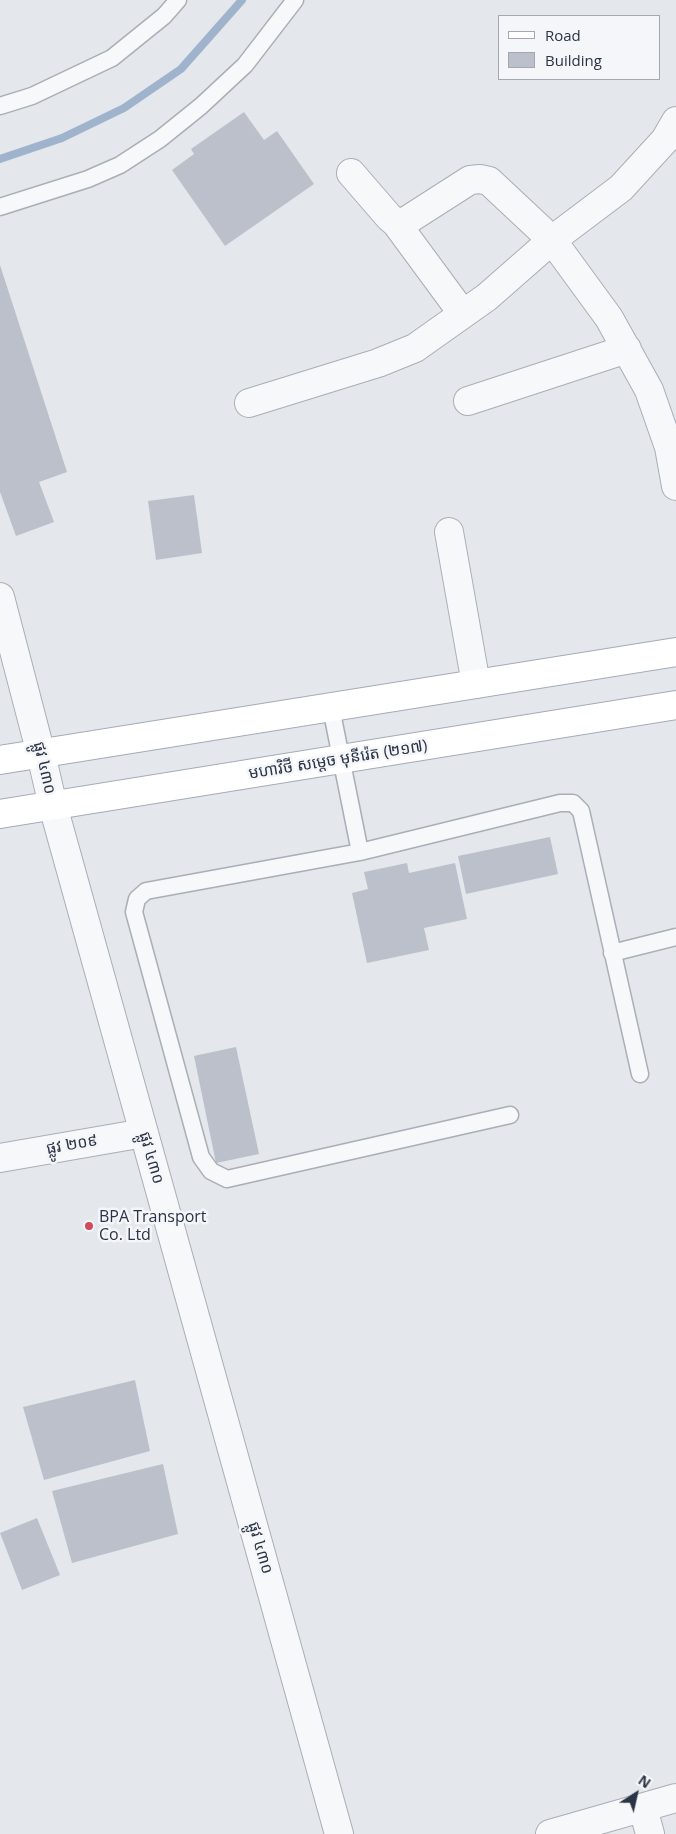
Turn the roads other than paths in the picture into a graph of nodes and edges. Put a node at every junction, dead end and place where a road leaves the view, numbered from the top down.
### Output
1 (178, 0) edge
2 (296, 0) edge
3 (0, 106) edge
4 (676, 121) edge
5 (351, 173) dead end
6 (0, 207) edge
7 (396, 223) junction
8 (552, 240) junction
9 (463, 314) junction
10 (626, 349) junction
11 (468, 401) dead end
12 (249, 403) dead end
13 (676, 486) edge
14 (449, 532) dead end
15 (0, 597) edge
16 (676, 652) edge
17 (476, 684) junction
18 (676, 706) edge
19 (331, 708) junction
20 (41, 754) junction
21 (341, 759) junction
22 (0, 760) edge
23 (53, 806) junction
24 (0, 814) edge
25 (360, 852) junction
26 (676, 937) edge
27 (612, 953) junction
28 (640, 1074) dead end
29 (510, 1115) dead end
30 (144, 1133) junction
31 (0, 1158) edge
32 (676, 1798) edge
33 (643, 1808) junction
34 (339, 1834) edge
35 (550, 1834) edge
36 (650, 1834) edge

1 - 3 lane
2 - 6 lane
4 - 8 street
5 - 7 street
7 - 8 street
7 - 9 street
8 - 9 street
8 - 10 street
9 - 12 street
10 - 11 street
10 - 13 street
14 - 17 street
15 - 20 street, ផ្លូវ ៤៣០
16 - 17 main road
17 - 19 main road
18 - 21 main road, មហាវិថី សម្តេច មុនីរ៉េត (២១៧)
19 - 20 main road
19 - 21 lane
20 - 22 main road
20 - 23 street, ផ្លូវ ៤៣០
21 - 23 main road, មហាវិថី សម្តេច មុនីរ៉េត (២១៧)
21 - 25 lane
23 - 24 main road, មហាវិថី សម្តេច មុនីរ៉េត (២១៧)
23 - 30 street, ផ្លូវ ៤៣០
25 - 27 lane
25 - 29 lane
26 - 27 lane
27 - 28 lane
30 - 31 street, ផ្លូវ ២០៩
30 - 34 street, ផ្លូវ ៤៣០
32 - 33 street
33 - 35 street
33 - 36 street

